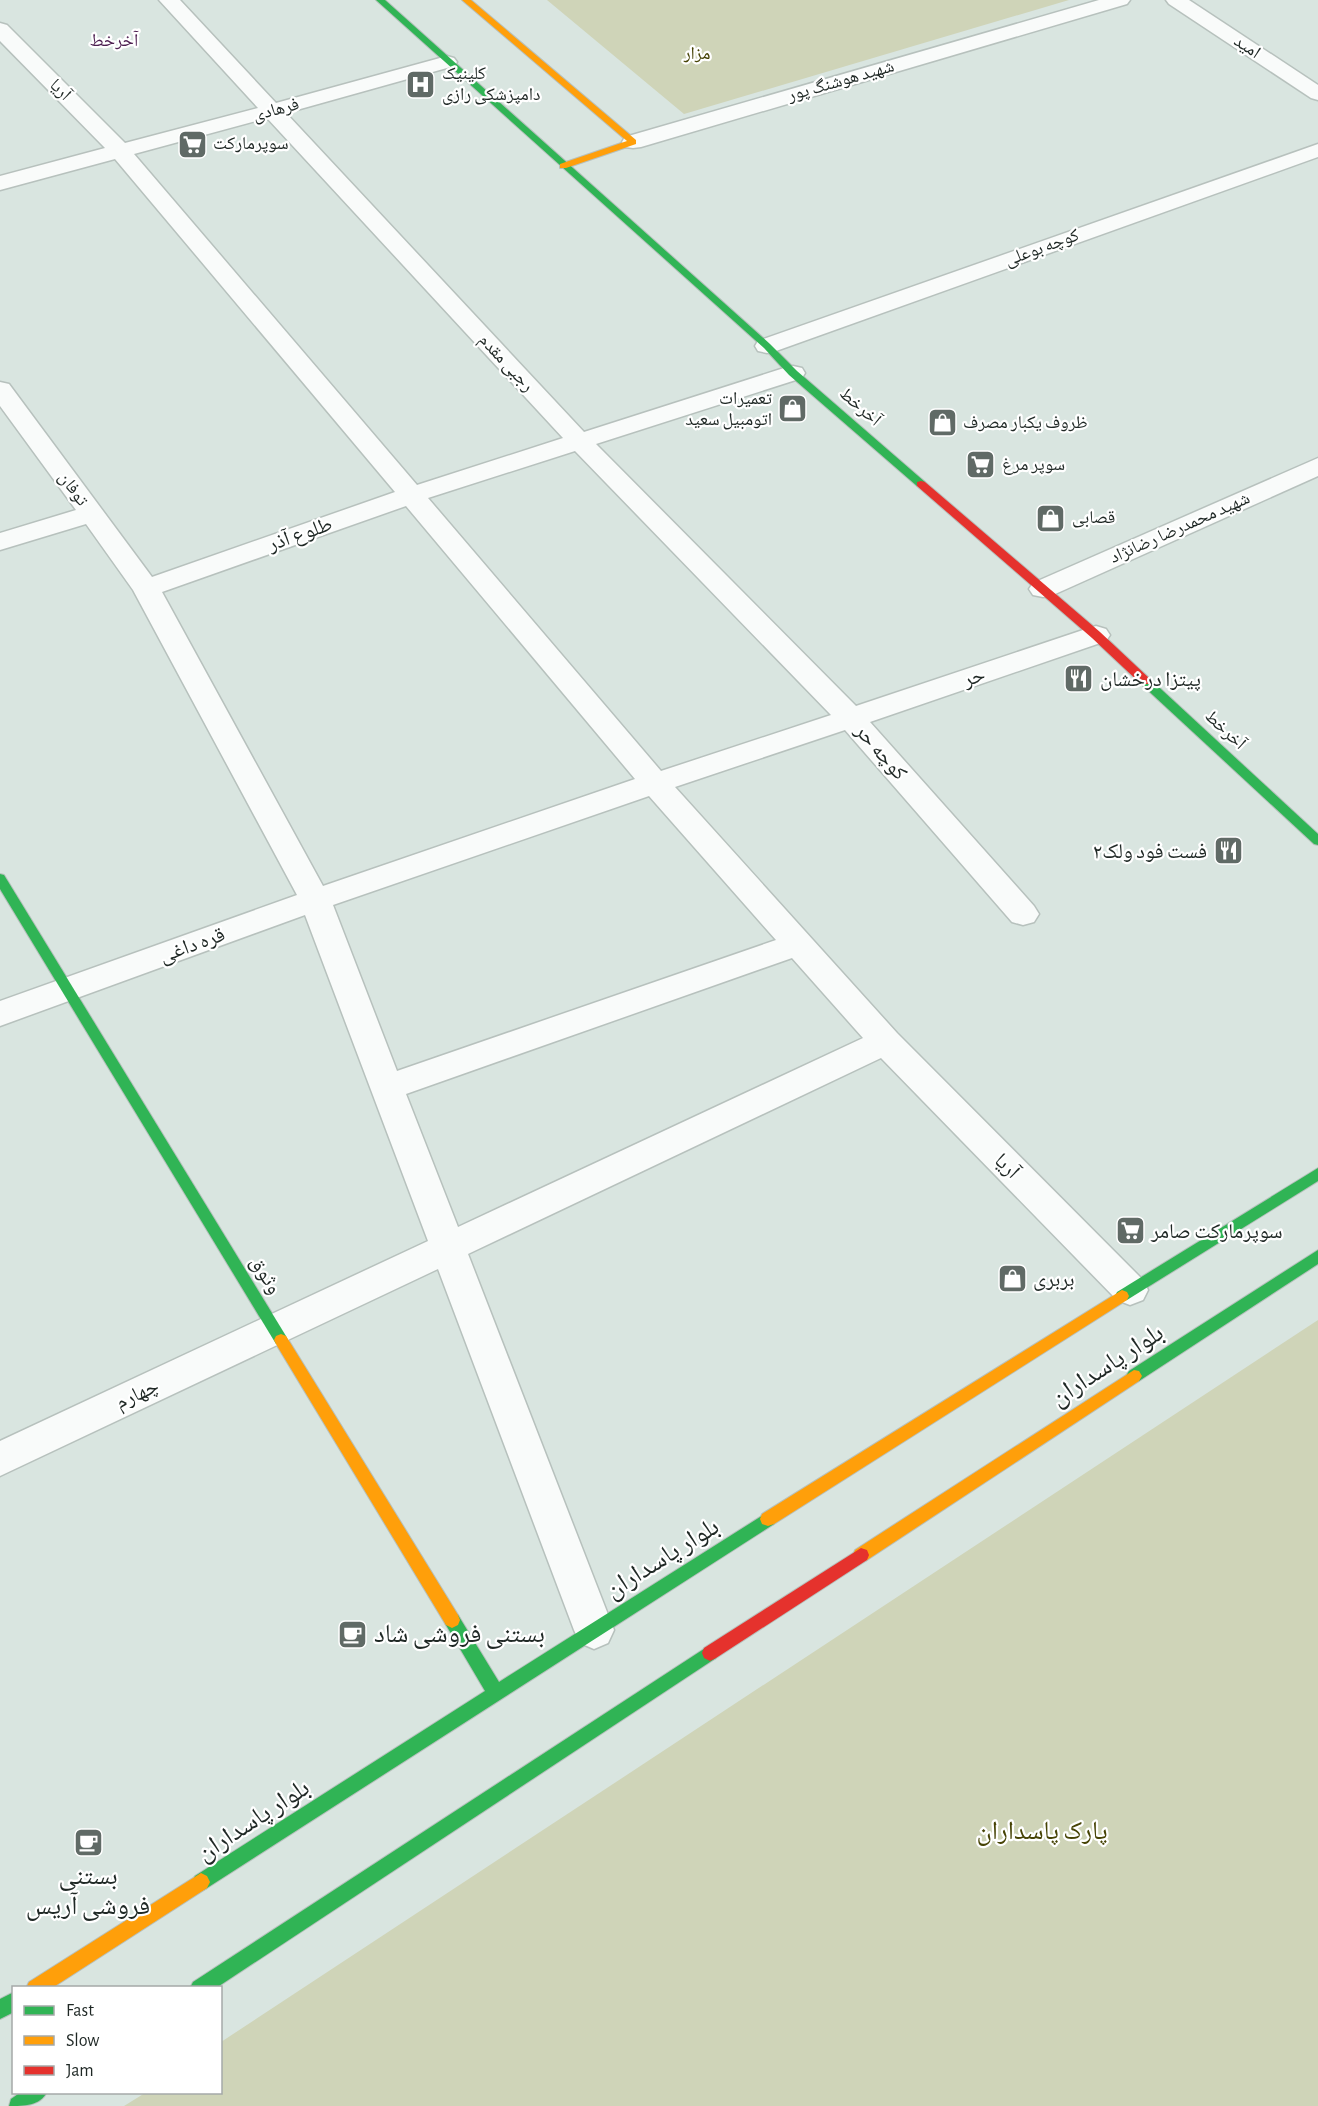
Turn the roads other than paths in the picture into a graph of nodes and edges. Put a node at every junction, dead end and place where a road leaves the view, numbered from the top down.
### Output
1 (169, 0) edge
2 (380, 0) edge
3 (466, 0) edge
4 (1120, 0) edge
5 (1176, 0) edge
6 (0, 29) edge
7 (447, 62) junction
8 (1318, 94) edge
9 (271, 111) junction
10 (633, 142) junction
11 (1318, 150) edge
12 (120, 151) junction
13 (563, 166) junction
14 (0, 183) edge
15 (767, 346) junction
16 (793, 373) junction
17 (0, 389) edge
18 (578, 440) junction
19 (1318, 466) edge
20 (411, 495) junction
21 (91, 514) junction
22 (0, 542) edge
23 (146, 588) junction
24 (1043, 589) junction
25 (1096, 635) junction
26 (851, 718) junction
27 (655, 783) junction
28 (1318, 841) edge
29 (0, 878) edge
30 (315, 900) junction
31 (1023, 914) dead end
32 (798, 944) junction
33 (68, 989) junction
34 (0, 1014) edge
35 (885, 1042) junction
36 (387, 1087) junction
37 (1318, 1174) edge
38 (448, 1249) junction
39 (1318, 1256) edge
40 (1130, 1290) junction
41 (275, 1329) junction
42 (4, 1449) edge
43 (594, 1630) junction
44 (496, 1693) junction
45 (38, 1986) edge
46 (202, 1986) edge
47 (35, 2094) edge
48 (18, 2106) edge

1 - 9 street, رجبی مقدم
2 - 7 street, آخرخط
3 - 10 street
4 - 10 street, شهید هوشنگ پور
5 - 8 street, امید
6 - 12 street, آریا
7 - 9 street, فرهادی
7 - 13 street, آخرخط
9 - 12 street, فرهادی
9 - 18 street, رجبی مقدم
10 - 13 street, شهید هوشنگ پور
11 - 15 street, کوچه بوعلی
12 - 14 street, فرهادی
12 - 20 street, آریا
13 - 15 street, آخرخط
15 - 16 street, آخرخط
16 - 18 street, طلوع آذر
16 - 24 street, آخرخط
17 - 21 street, توفان
18 - 20 street, طلوع آذر
18 - 26 street, رجبی مقدم
19 - 24 street, شهید محمدرضا رضانژاد
20 - 23 street, طلوع آذر
20 - 27 street, آریا
21 - 22 street
21 - 23 street, توفان
23 - 30 street
24 - 25 street, آخرخط
25 - 26 street, حر
25 - 28 street, آخرخط
26 - 27 street, کوچه حر
26 - 31 street, کوچه حر
27 - 30 street, کوچه حر
27 - 32 street, آریا
29 - 33 street, وثوق
30 - 33 street, قره داغی
30 - 36 street
32 - 35 street, آریا
32 - 36 street
33 - 34 street, قره داغی
33 - 41 street, وثوق
35 - 38 street, چهارم
35 - 40 street, آریا
36 - 38 street
37 - 40 street, بلوار پاسداران
38 - 41 street, چهارم
38 - 43 street
39 - 46 street, بلوار پاسداران
40 - 43 street, بلوار پاسداران
41 - 42 street, چهارم
41 - 44 street, وثوق
43 - 44 street, بلوار پاسداران
44 - 45 street, بلوار پاسداران
47 - 48 street

